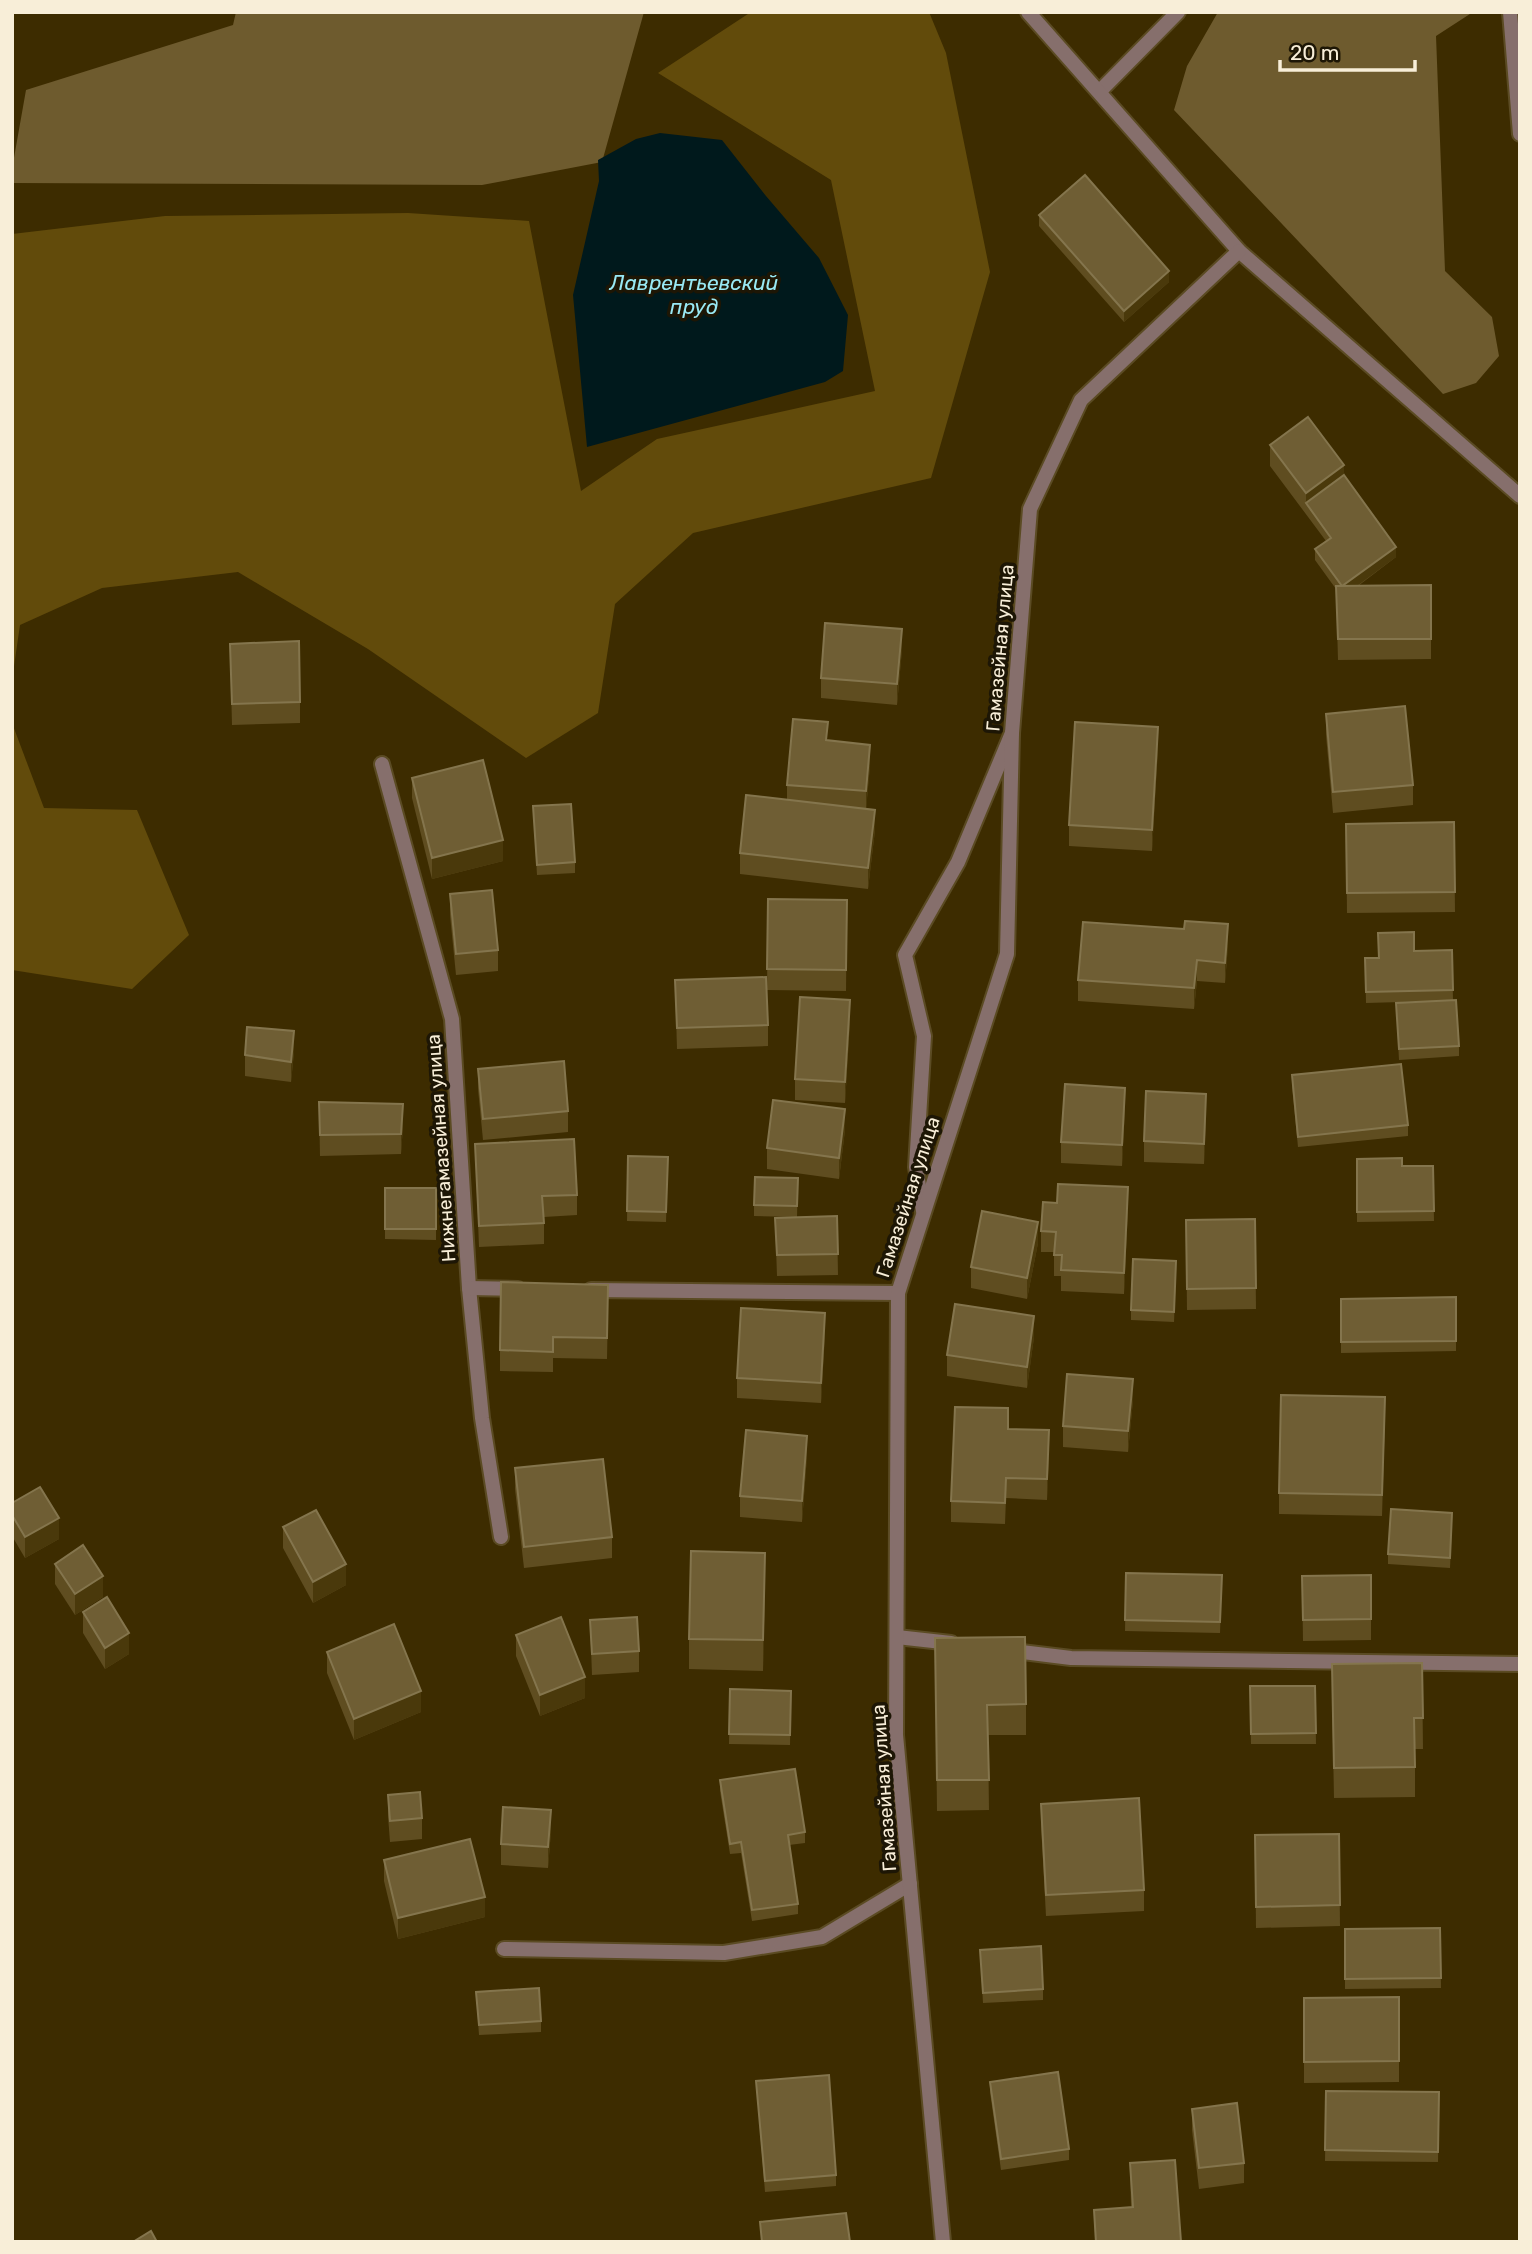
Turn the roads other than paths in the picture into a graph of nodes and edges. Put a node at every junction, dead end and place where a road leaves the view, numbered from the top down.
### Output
1 (1028, 12) edge
2 (1178, 12) edge
3 (1510, 12) edge
4 (1100, 91) junction
5 (1520, 134) edge
6 (1239, 251) junction
7 (1520, 496) edge
8 (1012, 733) junction
9 (382, 764) dead end
10 (923, 1211) junction
11 (470, 1288) junction
12 (539, 1289) edge
13 (580, 1290) edge
14 (898, 1293) junction
15 (501, 1536) dead end
16 (897, 1637) junction
17 (964, 1645) edge
18 (991, 1648) edge
19 (1520, 1664) edge
20 (910, 1884) junction
21 (504, 1949) dead end
22 (943, 2242) edge

1 - 4 street
2 - 4 street
3 - 5 street
4 - 6 street
6 - 7 street
6 - 8 street, Гамазейная улица
8 - 10 street, Гамазейная улица
8 - 10 street
9 - 11 street, Нижнегамазейная улица
10 - 14 street, Гамазейная улица
11 - 12 street
11 - 15 street, Нижнегамазейная улица
13 - 14 street
14 - 16 street, Гамазейная улица
16 - 17 street
16 - 20 street, Гамазейная улица
18 - 19 street
20 - 21 street
20 - 22 street, Гамазейная улица

